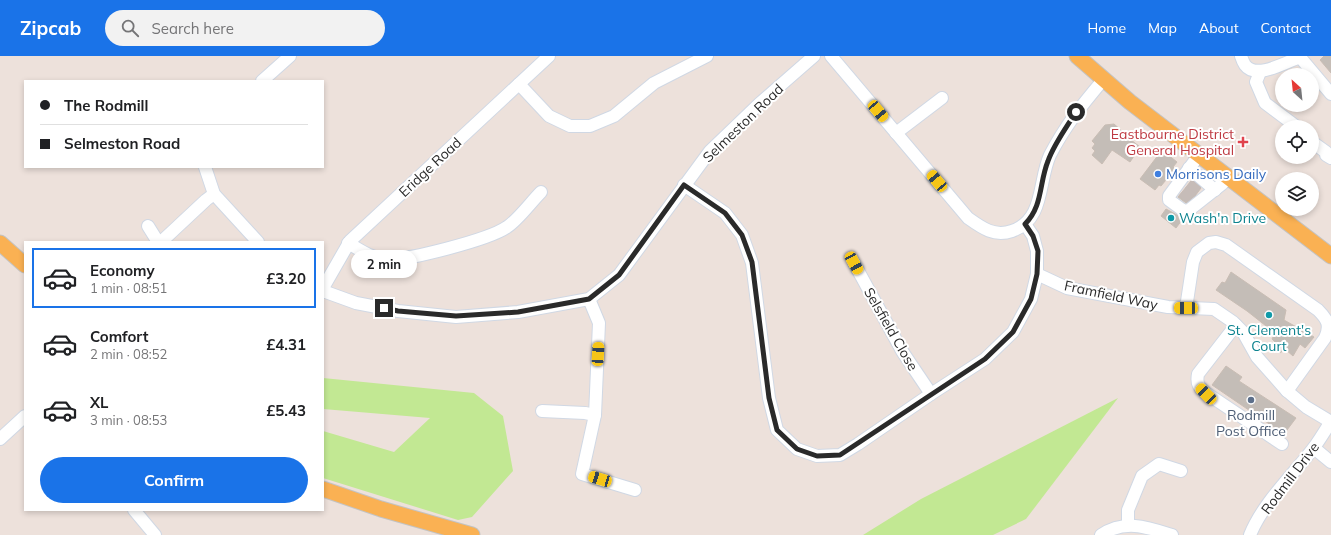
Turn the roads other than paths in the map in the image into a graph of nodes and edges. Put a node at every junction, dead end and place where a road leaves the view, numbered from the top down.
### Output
1 (290, 56) edge
2 (549, 56) edge
3 (707, 56) edge
4 (814, 56) edge
5 (831, 56) edge
6 (1077, 56) edge
7 (1241, 56) edge
8 (1300, 56) edge
9 (1260, 72) junction
10 (263, 80) edge
11 (1103, 80) junction
12 (519, 84) junction
13 (1330, 90) edge
14 (942, 98) dead end
15 (1288, 120) edge
16 (896, 133) junction
17 (1319, 146) edge
18 (1330, 152) edge
19 (1199, 155) junction
20 (205, 168) edge
21 (1228, 178) junction
22 (684, 185) junction
23 (541, 192) dead end
24 (214, 194) junction
25 (1025, 224) junction
26 (148, 226) dead end
27 (159, 241) edge
28 (161, 241) edge
29 (257, 241) edge
30 (0, 243) edge
31 (348, 244) junction
32 (1331, 256) edge
33 (24, 263) edge
34 (854, 263) dead end
35 (1037, 274) junction
36 (324, 288) edge
37 (324, 290) edge
38 (589, 299) junction
39 (1186, 308) junction
40 (1236, 325) junction
41 (1287, 391) junction
42 (930, 394) junction
43 (542, 411) dead end
44 (595, 415) junction
45 (24, 417) edge
46 (1331, 421) edge
47 (0, 438) edge
48 (1282, 444) dead end
49 (1314, 448) junction
50 (1331, 462) edge
51 (1181, 471) dead end
52 (324, 489) edge
53 (635, 490) dead end
54 (135, 511) edge
55 (1128, 525) junction
56 (155, 535) edge
57 (472, 535) edge
58 (1101, 535) edge
59 (1172, 535) edge
60 (1250, 535) edge

1 - 10 street
2 - 12 street, Eridge Road
3 - 12 street
4 - 22 street, Selmeston Road
5 - 16 street
6 - 11 main road
7 - 9 street
8 - 9 street
8 - 13 street
9 - 15 street
11 - 19 main road
11 - 25 street
12 - 31 street, Eridge Road
14 - 16 street
16 - 25 street
17 - 18 street
19 - 21 main road
19 - 21 street
20 - 24 street
21 - 32 main road
22 - 38 street, Selmeston Road
22 - 42 street
23 - 31 street
24 - 28 street
24 - 29 street
25 - 35 street
26 - 27 street
30 - 33 main road
31 - 36 street, Eridge Road
34 - 42 street, Selsfield Close
35 - 39 street, Framfield Way
35 - 42 street
37 - 38 street, Selmeston Road
38 - 44 street
39 - 40 street, Framfield Way
39 - 41 street
40 - 41 street, Framfield Way
40 - 48 street
41 - 46 street, Framfield Way
43 - 44 street
44 - 53 street
45 - 47 street
46 - 49 street, Rodmill Drive
49 - 50 street
49 - 60 street, Rodmill Drive
51 - 55 street
52 - 57 main road
54 - 56 street
55 - 58 street
55 - 59 street

